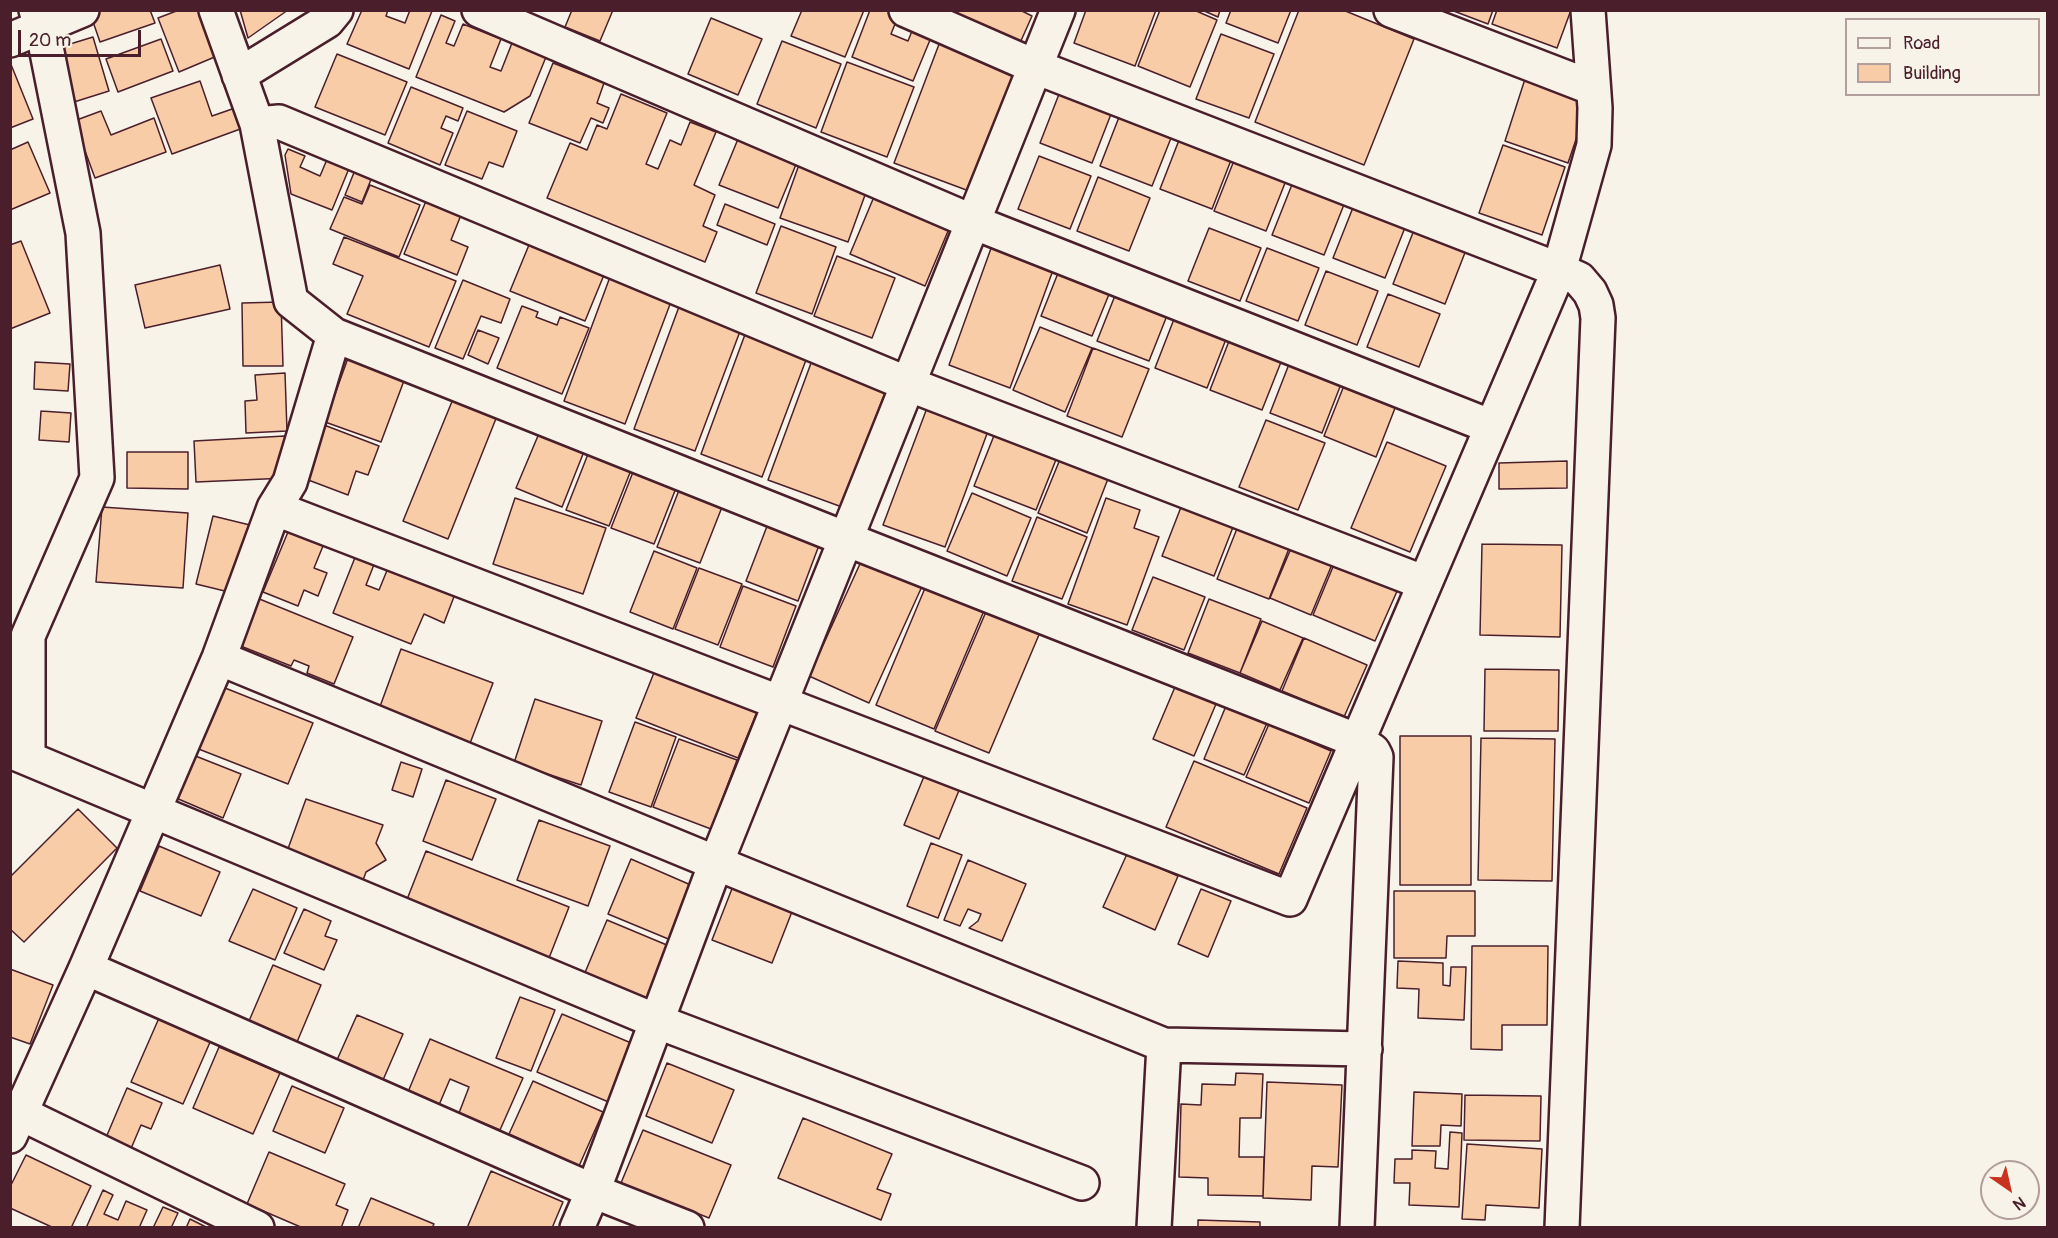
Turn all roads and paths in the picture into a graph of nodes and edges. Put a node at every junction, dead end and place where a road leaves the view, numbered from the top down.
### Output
1 (82, 10) edge
2 (216, 10) edge
3 (336, 10) edge
4 (479, 10) edge
5 (906, 10) edge
6 (1058, 10) edge
7 (1390, 10) edge
8 (1588, 10) edge
9 (39, 19) edge
10 (10, 40) edge
11 (1036, 67) junction
12 (239, 75) junction
13 (1593, 88) junction
14 (257, 124) junction
15 (973, 222) junction
16 (1559, 270) junction
17 (334, 335) junction
18 (908, 384) junction
19 (1492, 427) junction
20 (274, 508) junction
21 (846, 539) junction
22 (1425, 583) junction
23 (219, 658) junction
24 (780, 704) junction
25 (1358, 741) junction
26 (19, 755) edge
27 (153, 812) junction
28 (716, 863) junction
29 (86, 968) junction
30 (656, 1021) junction
31 (1164, 1045) junction
32 (1365, 1049) junction
33 (15, 1124) edge
34 (1082, 1183) dead end
35 (593, 1191) junction
36 (256, 1227) edge
37 (577, 1227) edge
38 (687, 1227) edge
39 (1154, 1227) edge
40 (1357, 1227) edge
41 (1562, 1227) edge

1 - 9 street
2 - 12 street
3 - 12 street
4 - 15 street
5 - 11 street
6 - 11 street
7 - 13 street
8 - 13 street
9 - 10 street
9 - 26 street
11 - 15 street
11 - 16 street
12 - 14 street
13 - 16 street
14 - 17 street
14 - 18 street
15 - 18 street
15 - 19 street
16 - 19 street
16 - 41 street
17 - 20 street
17 - 21 street
18 - 21 street
18 - 22 street
19 - 22 street
20 - 23 street
20 - 24 street
21 - 24 street
21 - 25 street
22 - 25 street
23 - 27 street
23 - 28 street
24 - 25 street
24 - 28 street
25 - 32 street
26 - 27 street
27 - 29 street
27 - 30 street
28 - 30 street
28 - 31 street
29 - 33 street
29 - 35 street
30 - 34 street
30 - 35 street
31 - 32 street
31 - 39 street
32 - 40 street
33 - 36 street
35 - 37 street
35 - 38 street

